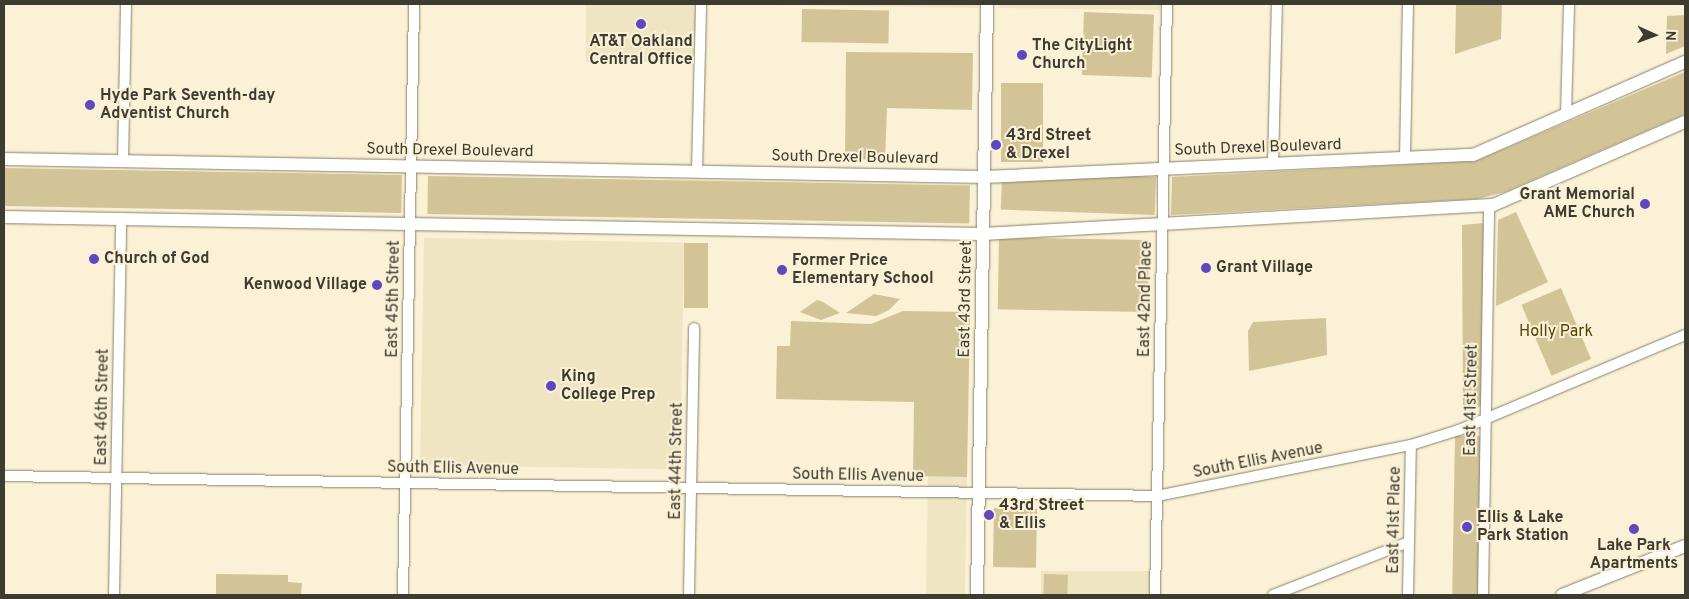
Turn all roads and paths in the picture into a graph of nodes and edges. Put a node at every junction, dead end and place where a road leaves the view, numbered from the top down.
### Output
1 (126, 4) edge
2 (414, 4) edge
3 (701, 4) edge
4 (987, 4) edge
5 (1167, 4) edge
6 (1277, 4) edge
7 (1408, 4) edge
8 (1570, 4) edge
9 (1685, 62) edge
10 (1566, 114) junction
11 (1685, 122) edge
12 (1405, 158) junction
13 (4, 159) edge
14 (124, 162) junction
15 (1273, 164) junction
16 (411, 167) junction
17 (1164, 168) junction
18 (697, 171) junction
19 (984, 177) junction
20 (1488, 206) junction
21 (4, 217) edge
22 (122, 219) junction
23 (1163, 224) junction
24 (410, 225) junction
25 (983, 234) junction
26 (694, 328) dead end
27 (1685, 335) edge
28 (1487, 418) junction
29 (1411, 445) junction
30 (4, 476) edge
31 (117, 478) junction
32 (405, 483) junction
33 (691, 488) junction
34 (979, 493) junction
35 (1157, 496) junction
36 (1410, 542) junction
37 (1685, 546) edge
38 (114, 595) edge
39 (403, 595) edge
40 (689, 595) edge
41 (977, 595) edge
42 (1156, 595) edge
43 (1273, 595) edge
44 (1408, 595) edge
45 (1483, 595) edge
46 (1562, 595) edge

1 - 14 street
2 - 16 street, East 45th Street
3 - 18 street
4 - 19 street, East 43rd Street
5 - 17 street, East 42nd Place
6 - 15 street
7 - 12 street
8 - 10 street
9 - 10 street, South Drexel Boulevard
10 - 12 street, South Drexel Boulevard
11 - 20 street
12 - 15 street, South Drexel Boulevard
13 - 14 street, South Drexel Boulevard
14 - 16 street, South Drexel Boulevard
15 - 17 street, South Drexel Boulevard
16 - 18 street, South Drexel Boulevard
16 - 24 street, East 45th Street
17 - 19 street, South Drexel Boulevard
17 - 23 street, East 42nd Place
18 - 19 street, South Drexel Boulevard
19 - 25 street, East 43rd Street
20 - 23 street
20 - 28 street, East 41st Street
21 - 22 street
22 - 24 street
22 - 31 street, East 46th Street
23 - 25 street
23 - 35 street, East 42nd Place
24 - 25 street
24 - 32 street, East 45th Street
25 - 34 street, East 43rd Street
26 - 33 street, East 44th Street
27 - 28 street, South Ellis Avenue
28 - 29 street, South Ellis Avenue
28 - 45 street, East 41st Street
29 - 35 street, South Ellis Avenue
29 - 36 street, East 41st Place
30 - 31 street, South Ellis Avenue
31 - 32 street, South Ellis Avenue
31 - 38 street, East 46th Street
32 - 33 street, South Ellis Avenue
32 - 39 street, East 45th Street
33 - 34 street, South Ellis Avenue
33 - 40 street, East 44th Street
34 - 35 street, South Ellis Avenue
34 - 41 street, East 43rd Street
35 - 42 street, East 42nd Place
36 - 43 street
36 - 44 street, East 41st Place
37 - 46 street

